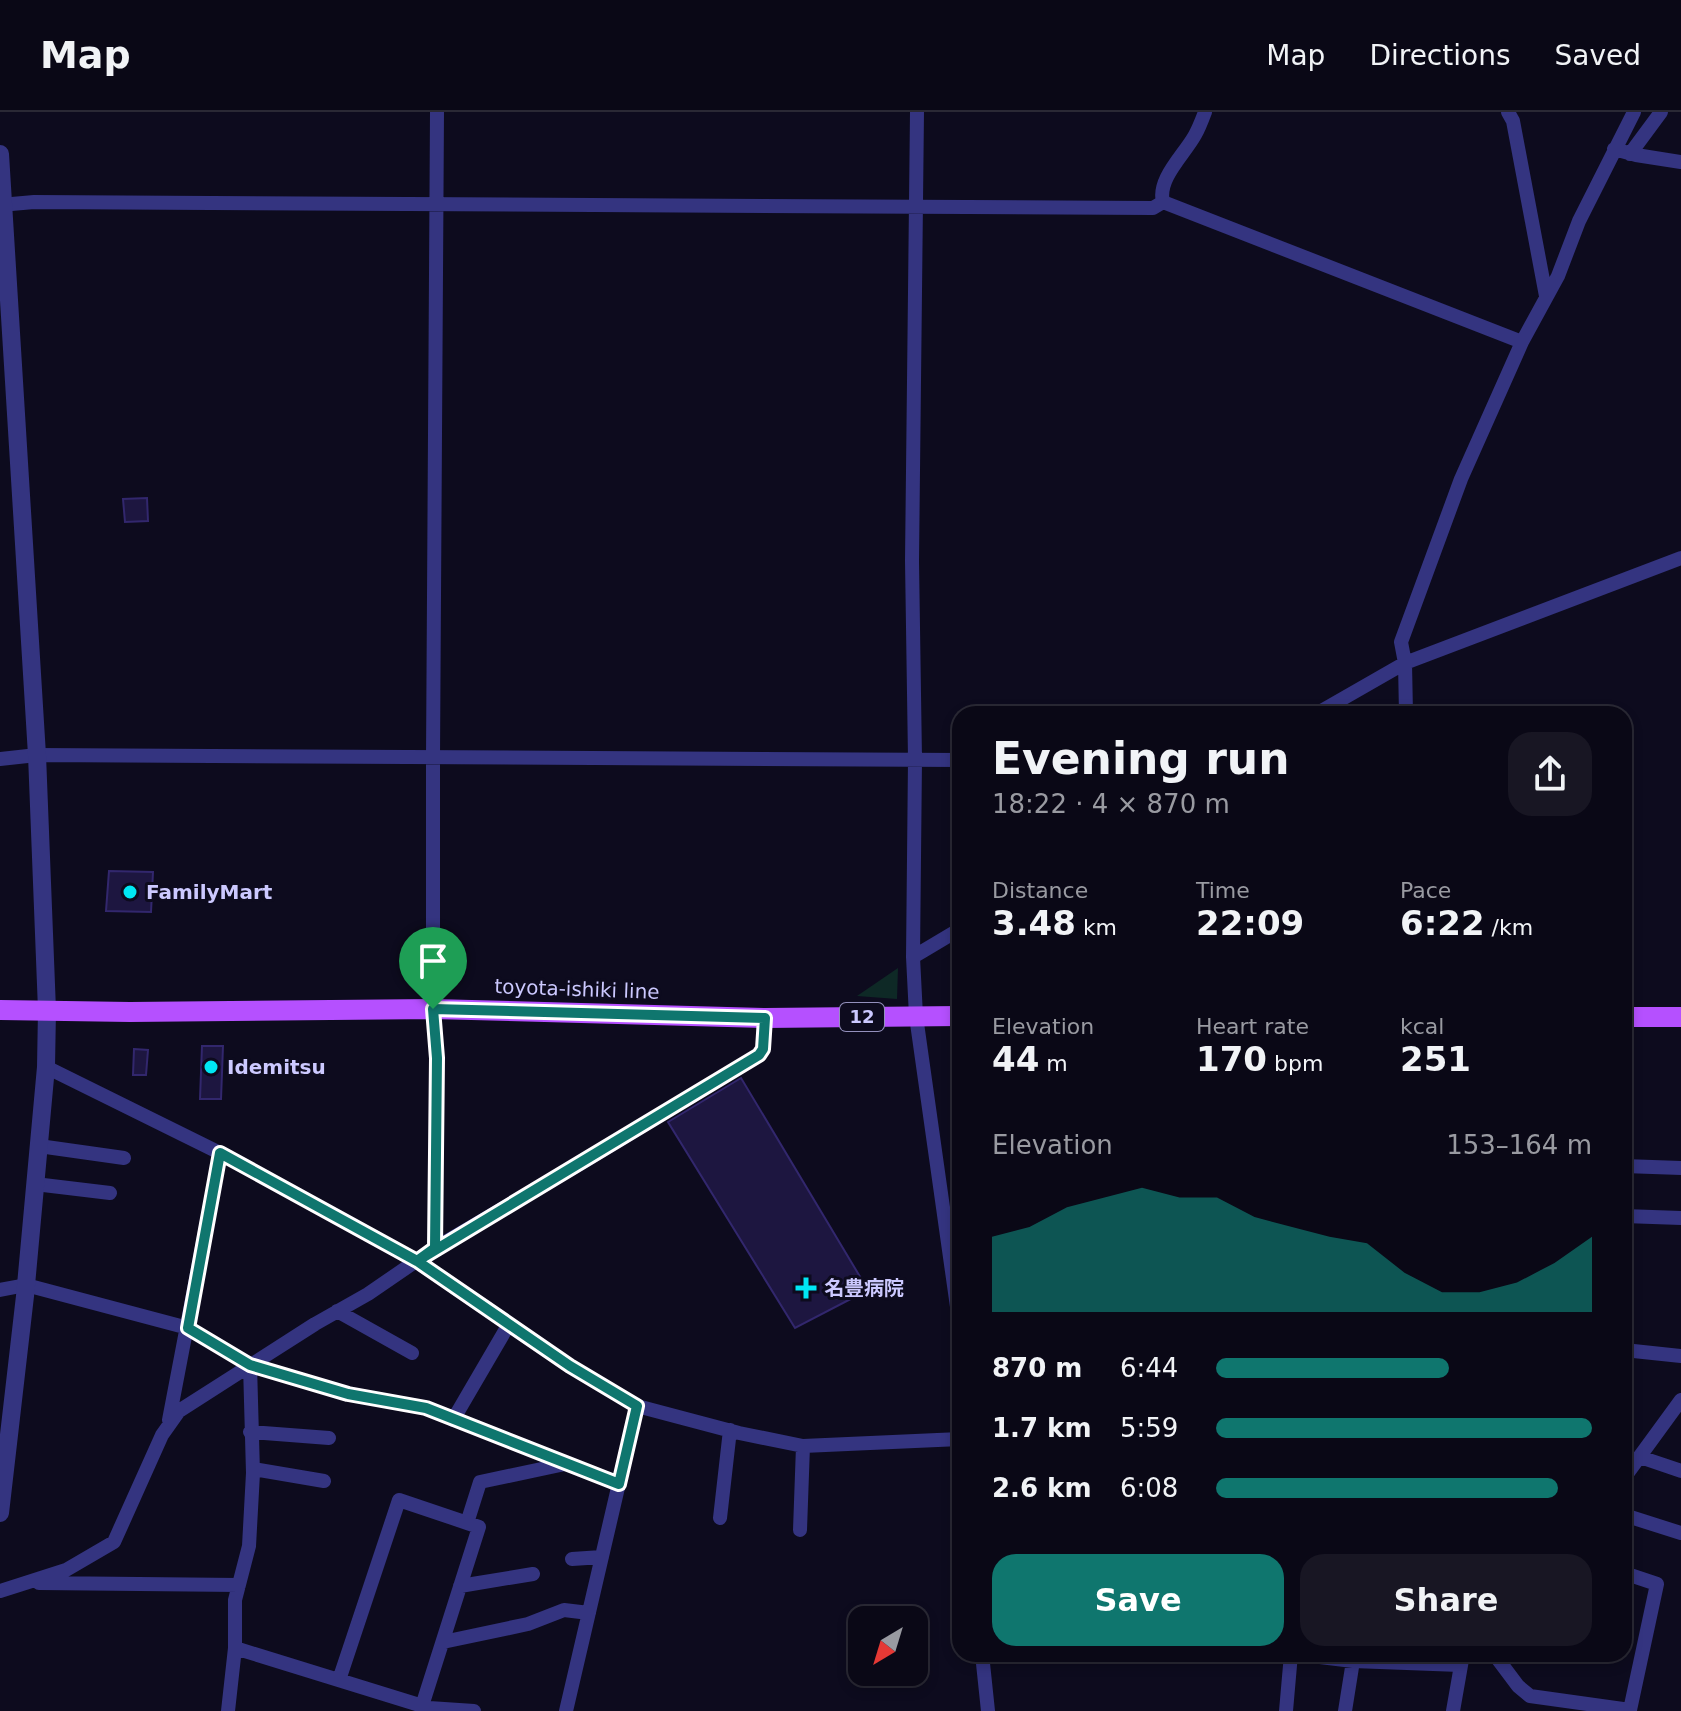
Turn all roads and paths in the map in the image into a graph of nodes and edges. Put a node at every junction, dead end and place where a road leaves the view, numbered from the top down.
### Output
1 (437, 112) edge
2 (917, 112) edge
3 (1205, 112) edge
4 (1508, 112) edge
5 (1634, 112) edge
6 (1661, 112) edge
7 (1614, 149) junction
8 (0, 154) edge
9 (1630, 154) junction
10 (1681, 162) edge
11 (1163, 202) junction
12 (2, 205) edge
13 (437, 206) junction
14 (916, 206) junction
15 (1546, 296) junction
16 (1522, 342) junction
17 (1681, 558) edge
18 (1405, 663) junction
19 (1330, 706) edge
20 (1406, 706) edge
21 (37, 755) junction
22 (433, 757) junction
23 (0, 759) edge
24 (915, 759) junction
25 (952, 760) edge
26 (952, 934) edge
27 (913, 957) junction
28 (433, 1009) junction
29 (0, 1010) edge
30 (47, 1010) junction
31 (916, 1016) junction
32 (952, 1016) edge
33 (1632, 1017) edge
34 (1681, 1017) edge
35 (765, 1018) junction
36 (46, 1067) junction
37 (39, 1146) junction
38 (220, 1153) junction
39 (124, 1158) dead end
40 (1632, 1166) edge
41 (1681, 1168) edge
42 (35, 1184) junction
43 (110, 1193) dead end
44 (1632, 1216) edge
45 (1681, 1218) edge
46 (435, 1248) junction
47 (417, 1261) junction
48 (952, 1271) edge
49 (26, 1285) junction
50 (0, 1290) edge
51 (337, 1311) junction
52 (509, 1324) junction
53 (188, 1328) junction
54 (1632, 1351) edge
55 (412, 1353) dead end
56 (1681, 1356) edge
57 (250, 1365) junction
58 (1681, 1400) edge
59 (637, 1406) junction
60 (6, 1416) edge
61 (453, 1420) junction
62 (167, 1428) junction
63 (730, 1430) junction
64 (250, 1432) junction
65 (329, 1438) dead end
66 (952, 1439) edge
67 (803, 1446) junction
68 (1640, 1457) junction
69 (566, 1464) junction
70 (1632, 1468) edge
71 (253, 1469) junction
72 (1681, 1471) edge
73 (324, 1481) dead end
74 (619, 1484) junction
75 (0, 1513) edge
76 (720, 1518) dead end
77 (1632, 1518) edge
78 (467, 1523) junction
79 (800, 1530) dead end
80 (1681, 1533) edge
81 (602, 1557) junction
82 (572, 1559) dead end
83 (533, 1574) dead end
84 (1632, 1576) edge
85 (26, 1583) junction
86 (239, 1585) junction
87 (460, 1586) junction
88 (0, 1591) edge
89 (589, 1613) junction
90 (443, 1642) junction
91 (235, 1648) junction
92 (983, 1662) edge
93 (1292, 1662) edge
94 (1353, 1662) edge
95 (1461, 1662) edge
96 (1500, 1662) edge
97 (339, 1680) junction
98 (422, 1706) junction
99 (228, 1711) edge
100 (474, 1711) edge
101 (566, 1711) edge
102 (988, 1711) edge
103 (1286, 1711) edge
104 (1345, 1711) edge
105 (1453, 1711) edge

1 - 13 street
2 - 14 street
3 - 11 street
4 - 15 street
5 - 7 street
6 - 9 street
7 - 9 street
7 - 15 street
8 - 12 street
9 - 10 street
11 - 14 street
11 - 16 street
12 - 13 street
12 - 21 street
13 - 14 street
13 - 22 street
14 - 24 street
15 - 16 street
16 - 18 street
17 - 18 street
18 - 19 street
18 - 20 street
21 - 22 street
21 - 23 street
21 - 30 street
22 - 24 street
22 - 28 street
24 - 25 street
24 - 27 street
26 - 27 street
27 - 31 street
28 - 30 main road, toyota-ishiki line / 12
28 - 35 main road, toyota-ishiki line / 12
28 - 46 street
29 - 30 main road, toyota-ishiki line / 12
30 - 36 street
31 - 32 main road, toyota-ishiki line / 12
31 - 35 main road, toyota-ishiki line / 12
31 - 48 street
33 - 34 main road
35 - 46 street
36 - 37 street
36 - 38 street
37 - 39 street
37 - 42 street
38 - 47 street
38 - 53 street
40 - 41 street
42 - 43 street
42 - 49 street
44 - 45 street
46 - 47 street
47 - 51 street
47 - 52 street
49 - 50 street
49 - 53 street
49 - 60 street
51 - 55 street
51 - 57 street
52 - 59 street
52 - 61 street
53 - 57 street
53 - 62 street
54 - 56 street
57 - 61 street
57 - 62 street
57 - 64 street
58 - 68 street
59 - 63 street
59 - 74 street
60 - 75 street
61 - 69 street
62 - 85 street
63 - 67 street
63 - 76 street
64 - 65 street
64 - 71 street
66 - 67 street
67 - 79 street
68 - 70 street
68 - 72 street
69 - 74 street
69 - 78 street
71 - 73 street
71 - 86 street
74 - 81 street
77 - 80 street
78 - 87 street
78 - 97 street
81 - 82 street
81 - 89 street
83 - 87 street
84 - 96 street
85 - 86 street
85 - 88 street
86 - 91 street
87 - 90 street
89 - 90 street
89 - 101 street
90 - 98 street
91 - 97 street
91 - 99 street
92 - 102 street
93 - 103 street
94 - 104 street
95 - 105 street
97 - 98 street
98 - 100 street

